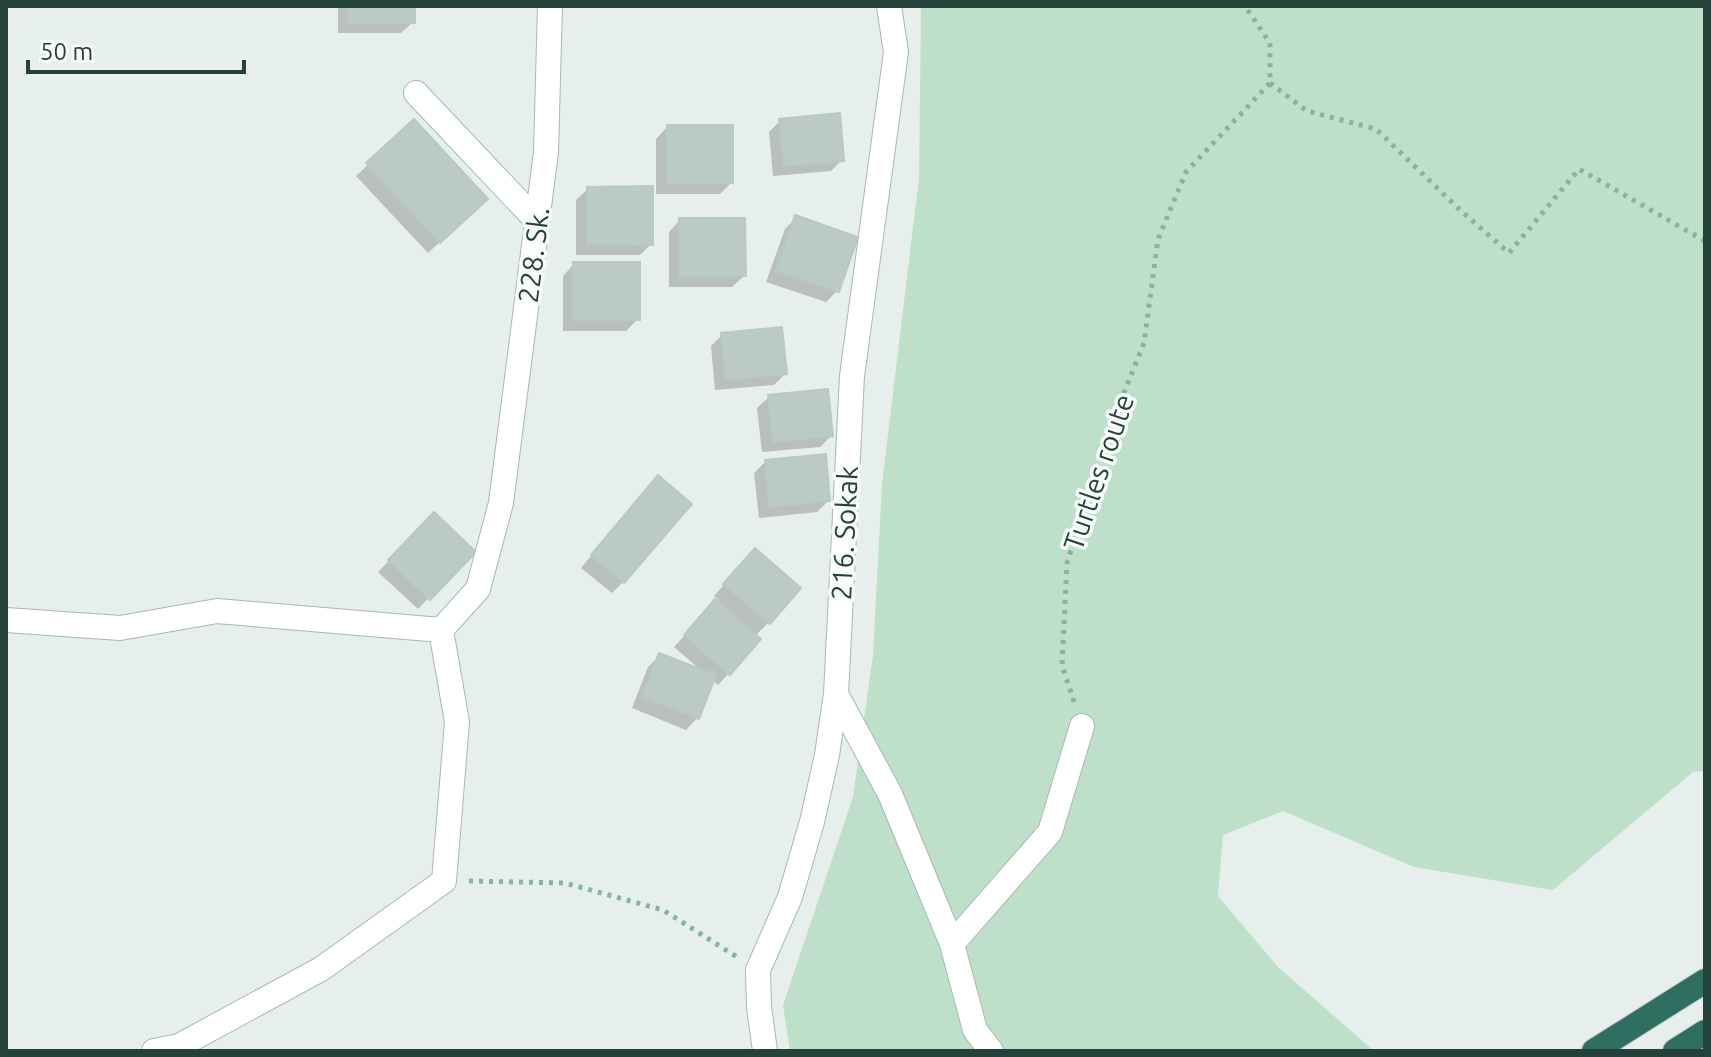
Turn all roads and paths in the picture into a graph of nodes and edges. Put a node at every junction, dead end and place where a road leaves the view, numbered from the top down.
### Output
1 (550, 6) edge
2 (889, 6) edge
3 (1245, 6) edge
4 (1270, 83) junction
5 (416, 93) dead end
6 (537, 221) junction
7 (1705, 241) edge
8 (6, 620) edge
9 (441, 630) junction
10 (836, 694) junction
11 (1082, 726) joint
12 (444, 881) junction
13 (952, 944) junction
14 (758, 970) junction
15 (1705, 981) edge
16 (1705, 1032) edge
17 (154, 1051) edge
18 (765, 1051) edge
19 (991, 1051) edge
20 (1594, 1051) edge
21 (1675, 1051) edge

1 - 6 street, 228. Sk.
2 - 10 street, 216. Sokak
3 - 4 path
4 - 7 path
4 - 11 path, Turtles route
5 - 6 street
6 - 9 street, 228. Sk.
8 - 9 street
9 - 12 street
10 - 13 street
10 - 14 street, 216. Sokak
11 - 13 street
12 - 14 path
12 - 17 street
13 - 19 street
14 - 18 street, 216. Sokak
15 - 20 highway
16 - 21 highway

